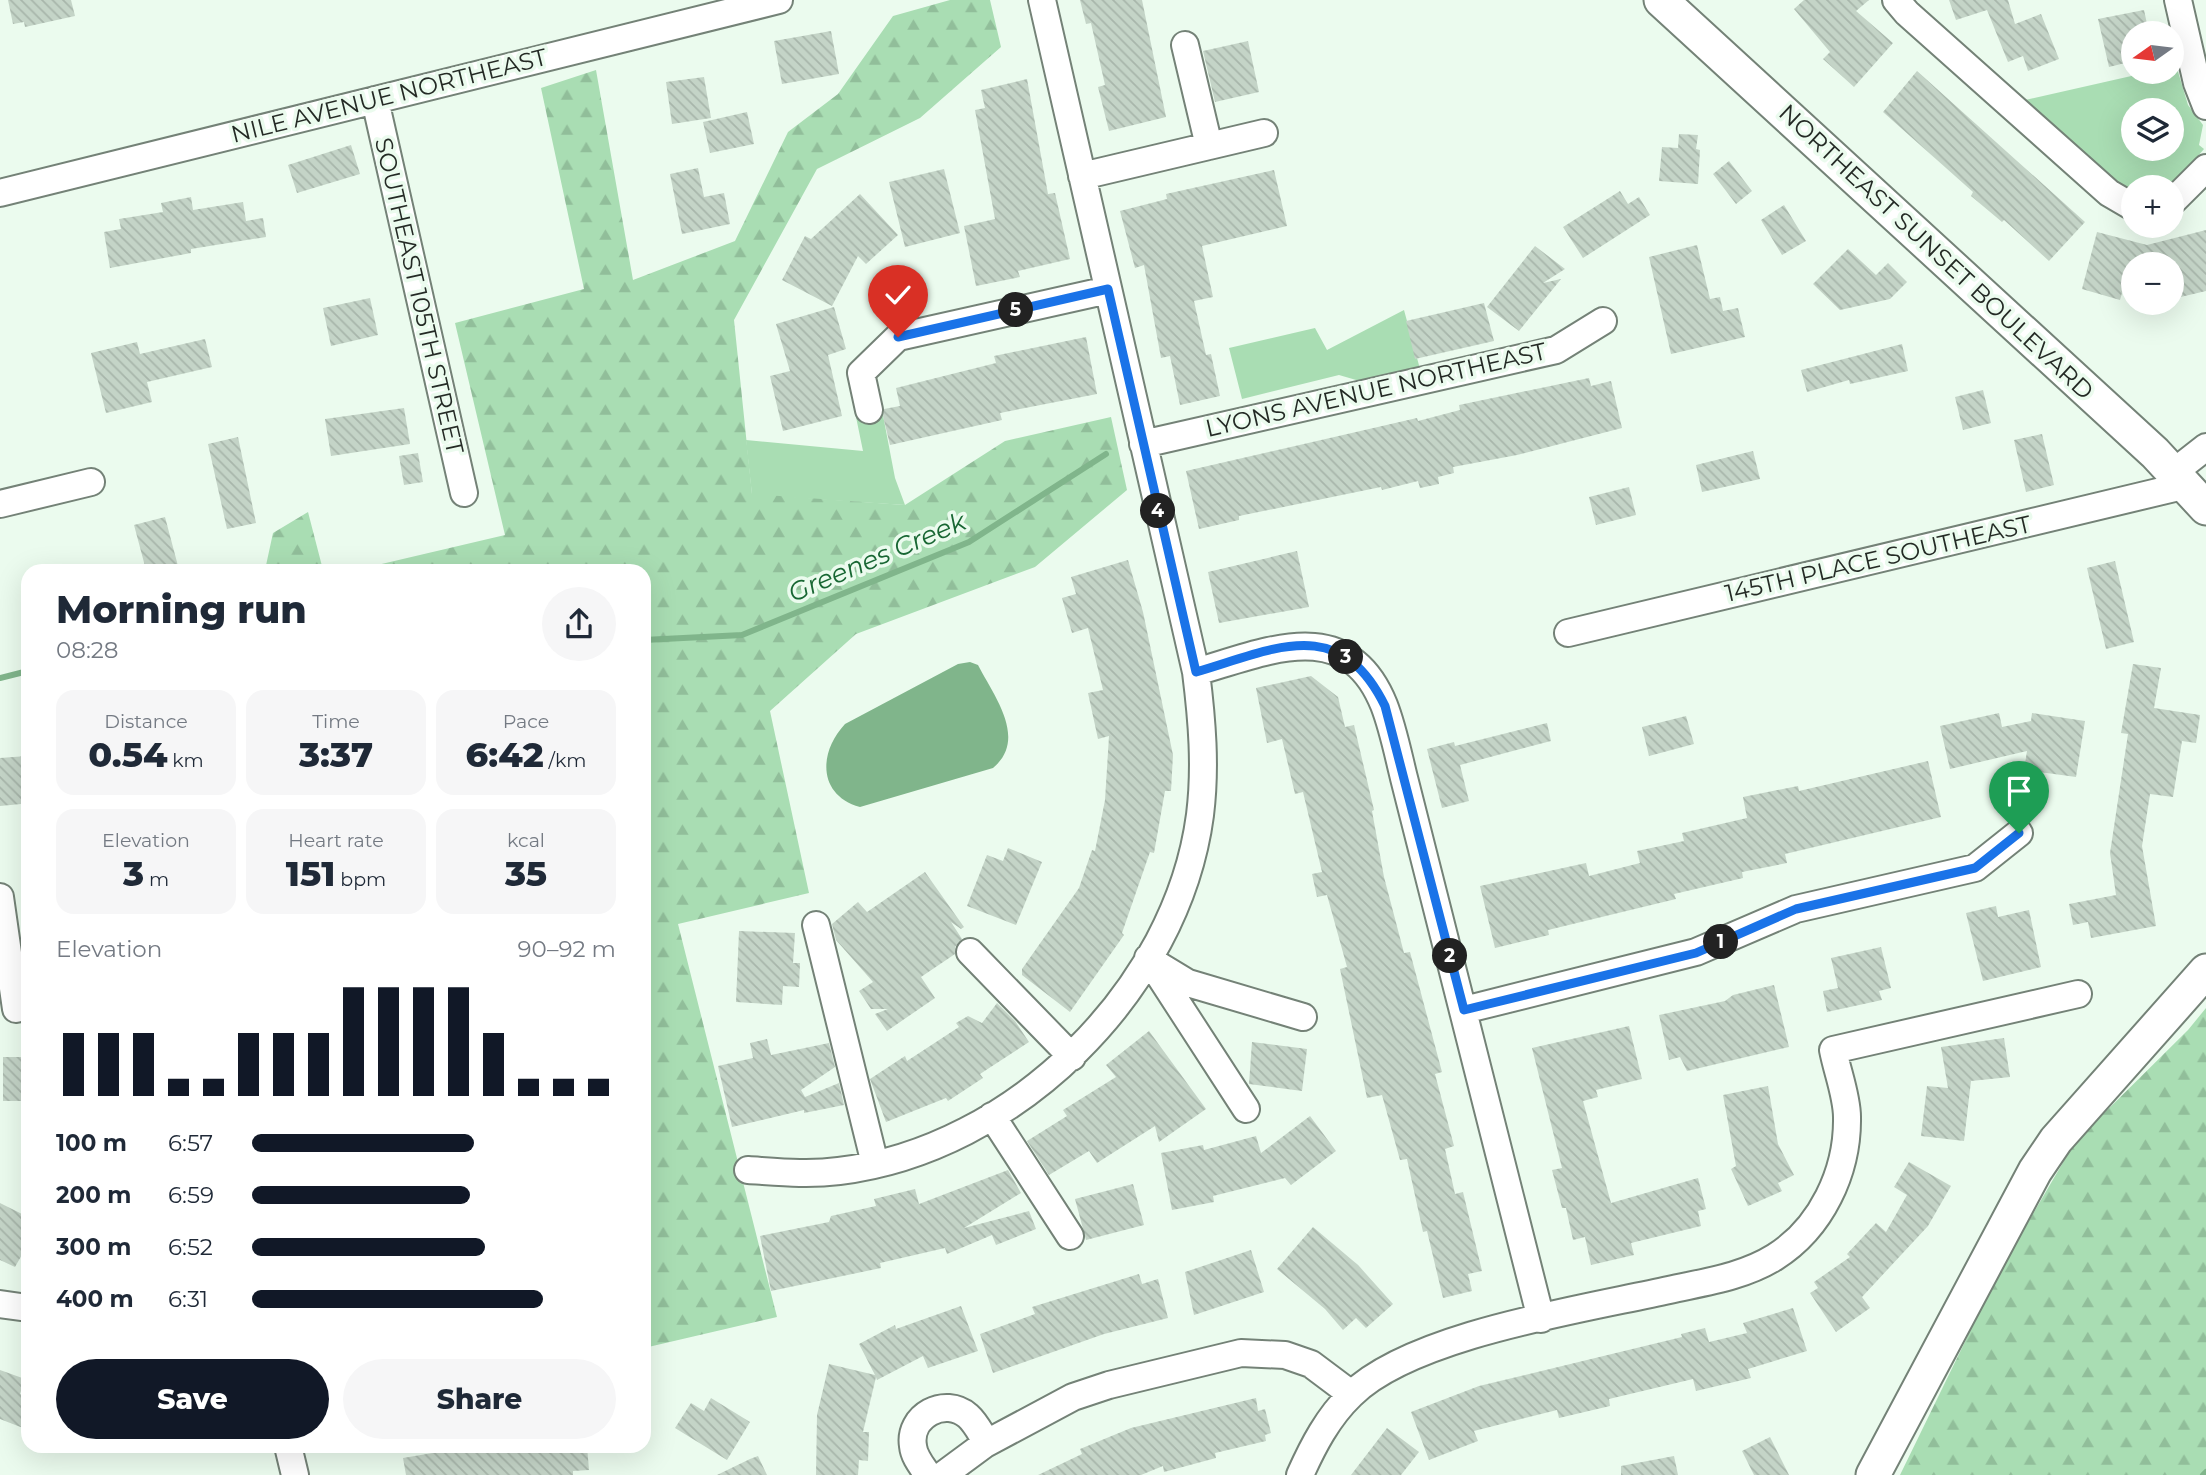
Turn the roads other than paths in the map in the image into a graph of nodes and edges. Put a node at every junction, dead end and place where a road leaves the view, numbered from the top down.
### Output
1 (779, 0) edge
2 (1042, 0) edge
3 (1661, 0) edge
4 (1896, 0) edge
5 (2178, 0) edge
6 (1185, 46) dead end
7 (375, 100) junction
8 (2206, 106) edge
9 (1264, 133) dead end
10 (1209, 146) junction
11 (2206, 168) edge
12 (1082, 176) junction
13 (2184, 189) edge
14 (0, 193) edge
15 (2121, 200) edge
16 (1108, 289) junction
17 (1603, 321) dead end
18 (869, 410) dead end
19 (1143, 444) junction
20 (2206, 447) edge
21 (91, 482) dead end
22 (2189, 488) edge
23 (464, 493) dead end
24 (0, 504) edge
25 (1568, 633) dead end
26 (1196, 672) junction
27 (2019, 833) dead end
28 (0, 897) edge
29 (816, 925) dead end
30 (970, 952) dead end
31 (1148, 958) junction
32 (2206, 971) edge
33 (2078, 994) dead end
34 (15, 1009) edge
35 (1464, 1010) junction
36 (1303, 1017) dead end
37 (1072, 1057) junction
38 (1246, 1109) dead end
39 (992, 1116) junction
40 (875, 1164) junction
41 (748, 1170) dead end
42 (1070, 1236) dead end
43 (0, 1304) edge
44 (21, 1307) edge
45 (1541, 1319) junction
46 (1351, 1394) junction
47 (987, 1443) junction
48 (290, 1453) edge
49 (942, 1474) edge
50 (295, 1475) edge
51 (1300, 1475) edge
52 (1872, 1475) edge

1 - 7 street, NILE AVENUE NORTHEAST
2 - 12 street
3 - 22 main road, NORTHEAST SUNSET BOULEVARD
4 - 15 street
5 - 8 street
6 - 10 street
7 - 14 street, NILE AVENUE NORTHEAST
7 - 23 street, SOUTHEAST 105TH STREET
9 - 10 street
10 - 12 street
11 - 13 street
12 - 16 street
16 - 18 street
16 - 19 street
17 - 19 street, LYONS AVENUE NORTHEAST
19 - 26 street
20 - 22 street
21 - 24 street
22 - 25 street, 145TH PLACE SOUTHEAST
26 - 31 street
26 - 35 street
27 - 35 street
28 - 34 street
29 - 40 street
30 - 37 street
31 - 36 street
31 - 37 street
31 - 38 street
32 - 52 main road
33 - 45 street
35 - 45 street
37 - 39 street
39 - 40 street
39 - 42 street
40 - 41 street
43 - 44 street
45 - 46 street
46 - 47 street
46 - 51 street
47 - 49 street
47 - 49 street
48 - 50 street

